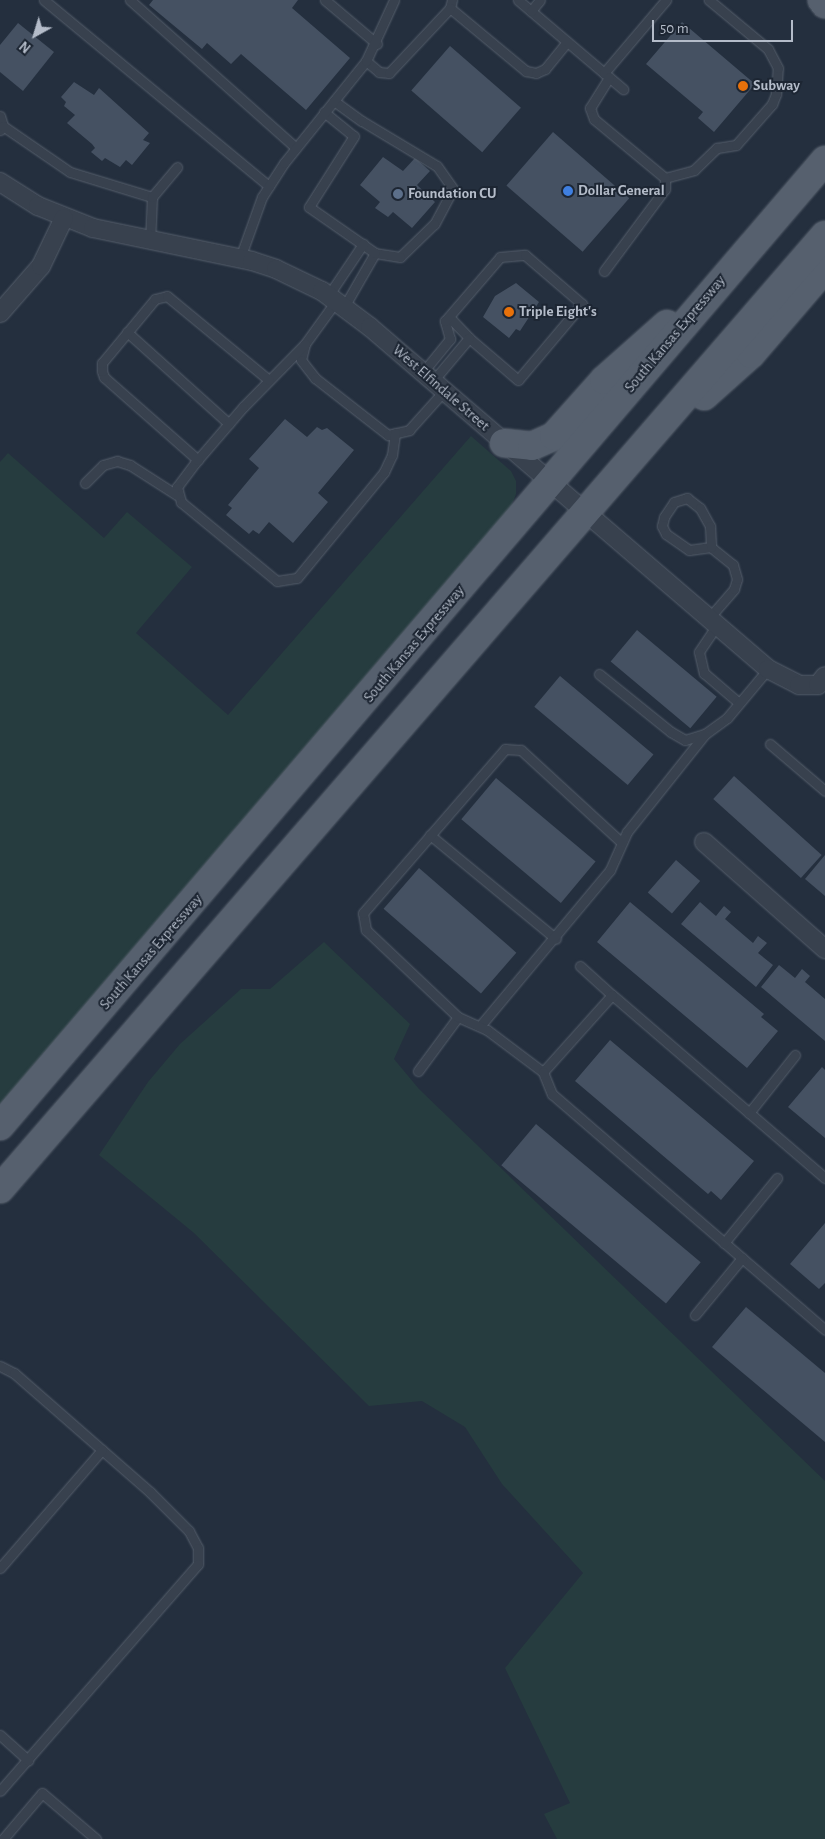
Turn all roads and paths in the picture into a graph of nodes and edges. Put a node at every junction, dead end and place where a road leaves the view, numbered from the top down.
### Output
1 (44, 0) edge
2 (130, 0) edge
3 (325, 0) edge
4 (394, 0) edge
5 (518, 0) edge
6 (540, 0) edge
7 (666, 0) edge
8 (709, 0) edge
9 (822, 0) edge
10 (451, 4) edge
11 (825, 4) edge
12 (531, 11) junction
13 (567, 42) junction
14 (377, 44) junction
15 (366, 61) junction
16 (607, 75) junction
17 (623, 89) dead end
18 (334, 101) junction
19 (324, 112) junction
20 (0, 116) edge
21 (362, 122) junction
22 (2, 128) edge
23 (354, 136) junction
24 (296, 148) junction
25 (825, 160) edge
26 (177, 167) dead end
27 (665, 178) junction
28 (0, 182) edge
29 (269, 186) junction
30 (152, 197) junction
31 (64, 218) junction
32 (825, 235) edge
33 (150, 242) junction
34 (363, 244) junction
35 (375, 253) junction
36 (240, 258) junction
37 (825, 268) edge
38 (604, 271) dead end
39 (715, 286) junction
40 (336, 301) junction
41 (0, 313) edge
42 (449, 317) junction
43 (127, 332) junction
44 (469, 338) junction
45 (305, 344) junction
46 (269, 380) junction
47 (433, 381) junction
48 (229, 424) junction
49 (395, 433) junction
50 (504, 442) junction
51 (642, 445) junction
52 (198, 460) junction
53 (85, 483) dead end
54 (551, 483) junction
55 (177, 494) junction
56 (585, 512) junction
57 (711, 547) junction
58 (713, 622) junction
59 (768, 669) junction
60 (599, 674) dead end
61 (825, 676) edge
62 (739, 703) junction
63 (705, 734) junction
64 (770, 744) dead end
65 (825, 791) edge
66 (430, 835) junction
67 (704, 842) dead end
68 (622, 844) junction
69 (556, 939) junction
70 (825, 949) edge
71 (580, 966) dead end
72 (612, 995) junction
73 (458, 1017) junction
74 (480, 1026) junction
75 (795, 1055) dead end
76 (418, 1071) dead end
77 (543, 1072) junction
78 (749, 1113) junction
79 (0, 1126) edge
80 (777, 1178) dead end
81 (825, 1178) edge
82 (0, 1189) edge
83 (724, 1243) junction
84 (742, 1258) junction
85 (695, 1316) dead end
86 (825, 1330) edge
87 (0, 1366) edge
88 (102, 1450) junction
89 (0, 1568) edge
90 (0, 1735) edge
91 (28, 1760) junction
92 (0, 1791) edge
93 (3, 1839) edge
94 (96, 1839) edge

1 - 29 lane
2 - 24 lane
3 - 14 lane
4 - 14 lane
5 - 12 lane
6 - 12 lane
7 - 16 lane
8 - 27 lane
9 - 11 main road
10 - 13 lane
10 - 15 lane
12 - 13 lane
13 - 16 lane
14 - 15 lane
15 - 18 lane
16 - 17 lane
16 - 27 lane
18 - 19 lane
18 - 21 lane
19 - 23 lane
19 - 24 lane
20 - 22 lane
21 - 23 lane
21 - 35 lane
22 - 30 lane
23 - 34 lane
24 - 29 lane
25 - 39 main road, South Kansas Expressway
26 - 30 lane
27 - 38 lane
28 - 31 street, West Elfindale Street
29 - 36 lane
30 - 33 lane
31 - 33 street, West Elfindale Street
31 - 41 street
32 - 51 main road
33 - 36 street, West Elfindale Street
34 - 35 lane
34 - 40 lane
35 - 40 lane
36 - 40 street, West Elfindale Street
37 - 51 main road
39 - 50 main road
39 - 54 main road, South Kansas Expressway
40 - 45 lane
40 - 47 street, West Elfindale Street
42 - 44 lane
42 - 44 lane
42 - 47 lane
43 - 46 lane
43 - 48 lane
43 - 52 lane
44 - 47 lane
45 - 46 lane
45 - 49 lane
46 - 48 lane
47 - 49 lane
47 - 50 street, West Elfindale Street
48 - 52 lane
49 - 55 lane
50 - 54 street, West Elfindale Street
51 - 56 main road
52 - 55 lane
53 - 55 lane
54 - 56 street, West Elfindale Street
54 - 79 main road, South Kansas Expressway
56 - 58 street, West Elfindale Street
56 - 82 main road
57 - 57 lane
57 - 58 lane
58 - 59 street, West Elfindale Street
58 - 62 lane
59 - 61 street, West Elfindale Street
59 - 62 lane
60 - 63 lane
62 - 63 lane
63 - 68 lane
64 - 65 lane
66 - 68 lane
66 - 69 lane
66 - 73 lane
67 - 70 street
68 - 69 lane
69 - 74 lane
71 - 72 lane
72 - 77 lane
72 - 78 lane
73 - 74 lane
73 - 76 lane
74 - 77 lane
75 - 78 lane
77 - 83 lane
78 - 81 lane
80 - 83 lane
83 - 84 lane
84 - 85 lane
84 - 86 lane
87 - 88 lane
88 - 89 lane
88 - 91 lane
90 - 91 lane
91 - 92 lane
93 - 94 lane

